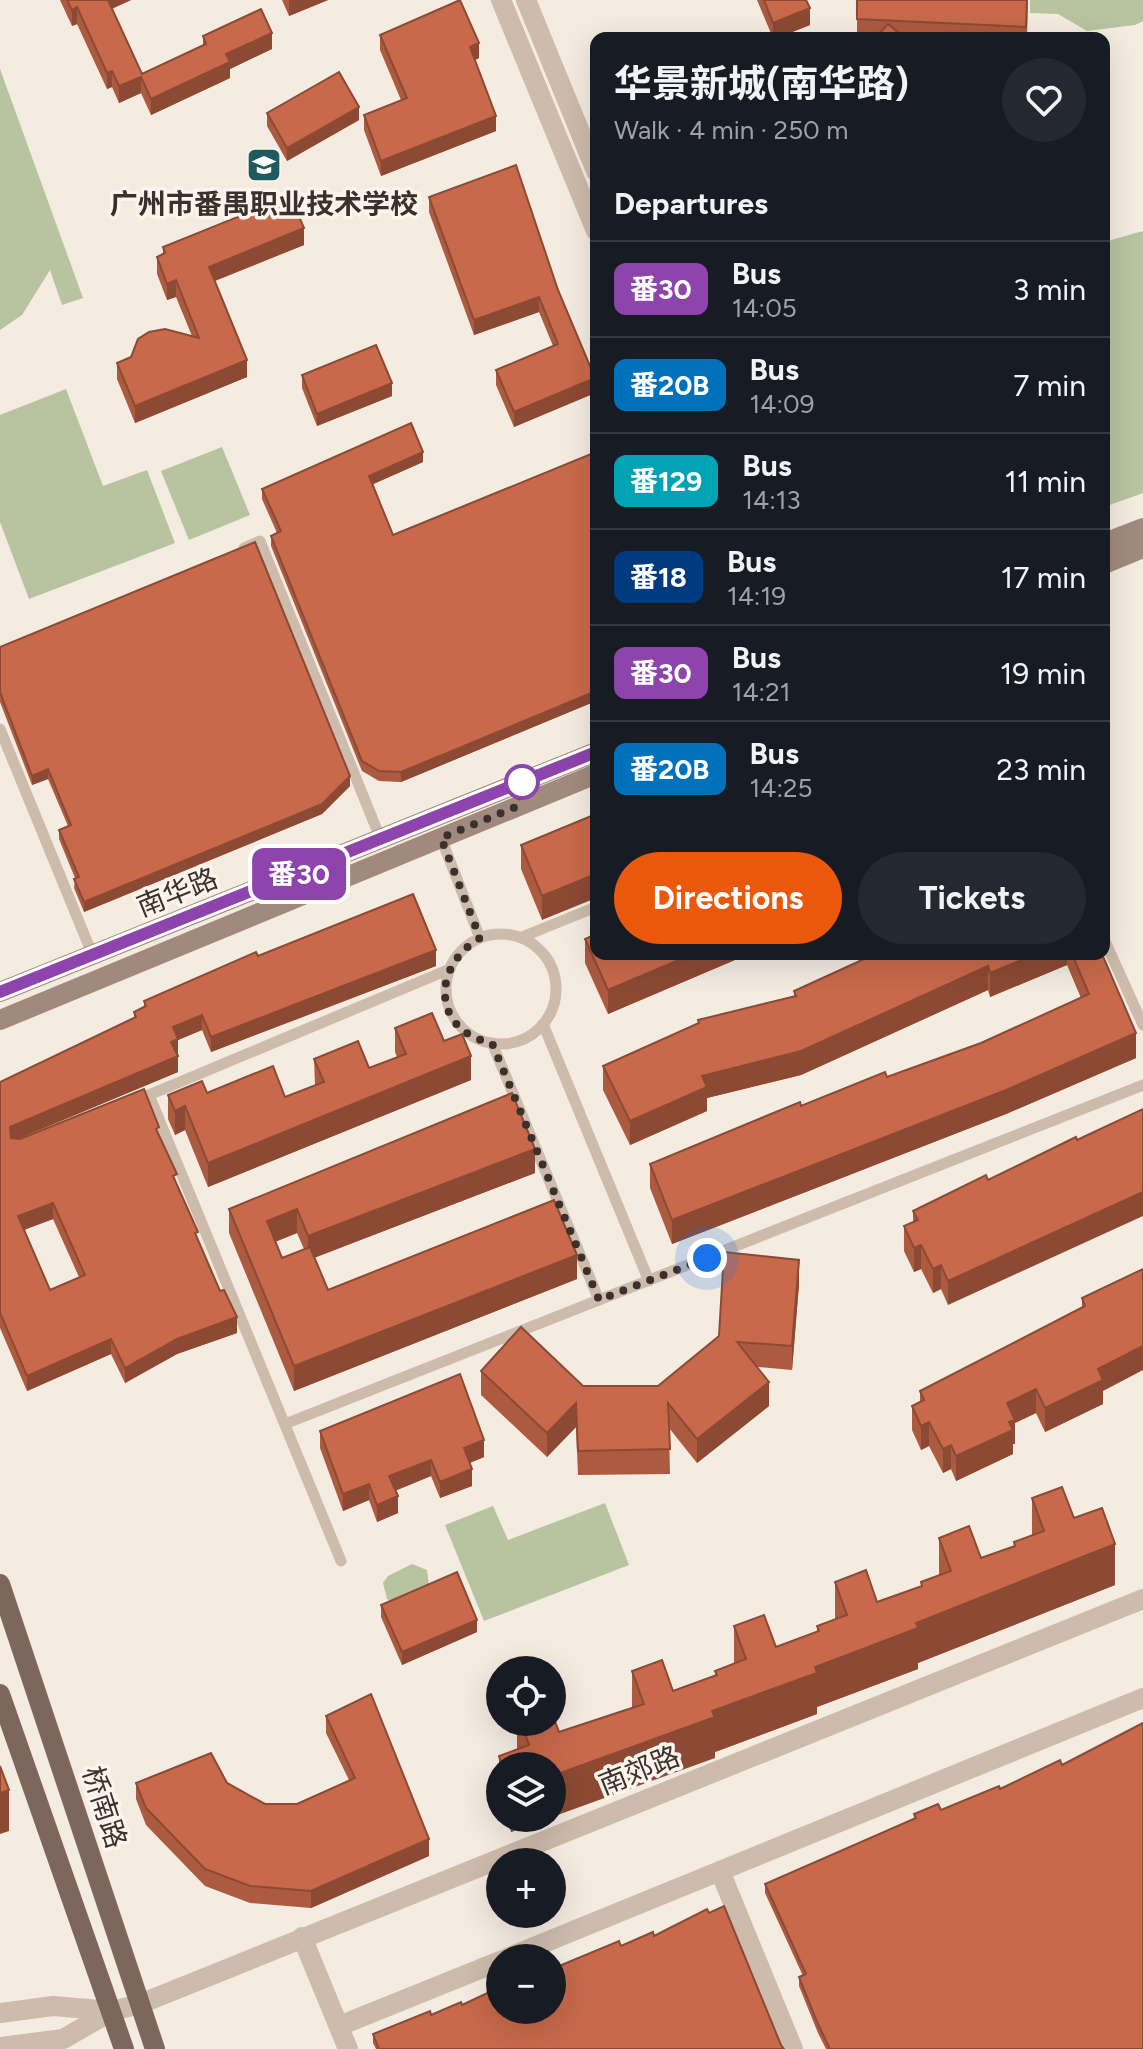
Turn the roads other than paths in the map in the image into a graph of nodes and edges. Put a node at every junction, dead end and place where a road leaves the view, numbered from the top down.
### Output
1 (501, 0) edge
2 (526, 0) edge
3 (590, 156) edge
4 (590, 216) edge
5 (1143, 528) edge
6 (1110, 541) edge
7 (1143, 548) edge
8 (231, 553) edge
9 (1110, 562) edge
10 (0, 729) edge
11 (590, 754) edge
12 (590, 776) edge
13 (441, 838) junction
14 (381, 840) junction
15 (590, 909) edge
16 (522, 937) junction
17 (480, 938) junction
18 (1110, 952) edge
19 (93, 956) junction
20 (450, 969) junction
21 (0, 992) edge
22 (0, 1020) edge
23 (543, 1024) junction
24 (1143, 1025) edge
25 (492, 1043) junction
26 (1143, 1085) edge
27 (149, 1095) junction
28 (134, 1101) edge
29 (649, 1281) junction
30 (599, 1300) junction
31 (285, 1424) junction
32 (341, 1561) dead end
33 (0, 1584) edge
34 (1143, 1599) edge
35 (0, 1694) edge
36 (1142, 1701) edge
37 (720, 1871) junction
38 (302, 1937) junction
39 (541, 1944) edge
40 (486, 1967) edge
41 (140, 2004) junction
42 (112, 2011) junction
43 (0, 2013) edge
44 (339, 2026) junction
45 (0, 2047) edge
46 (124, 2049) edge
47 (155, 2049) edge
48 (348, 2049) edge
49 (793, 2049) edge

1 - 4 street
2 - 3 street
5 - 6 street
7 - 9 street
8 - 14 lane
10 - 19 lane
11 - 14 street, 南华路
12 - 13 street, 南华路
13 - 17 lane
13 - 22 street, 南华路
14 - 19 street, 南华路
15 - 16 lane
16 - 17 lane
16 - 23 lane
17 - 20 lane
18 - 24 lane
19 - 21 street, 南华路
20 - 25 lane
20 - 27 lane
23 - 25 lane
23 - 29 lane
25 - 30 lane
26 - 29 lane
27 - 28 lane
27 - 31 lane
29 - 30 lane
30 - 31 lane
31 - 32 lane
33 - 41 main road, 桥南路
34 - 38 street, 南郊路
35 - 42 main road
36 - 37 street
37 - 39 street
37 - 49 street
38 - 41 street, 南郊路
38 - 44 street
40 - 44 street
41 - 42 street, 南郊路
41 - 47 main road, 桥南路
42 - 43 street
42 - 45 street
42 - 46 main road
44 - 48 street

